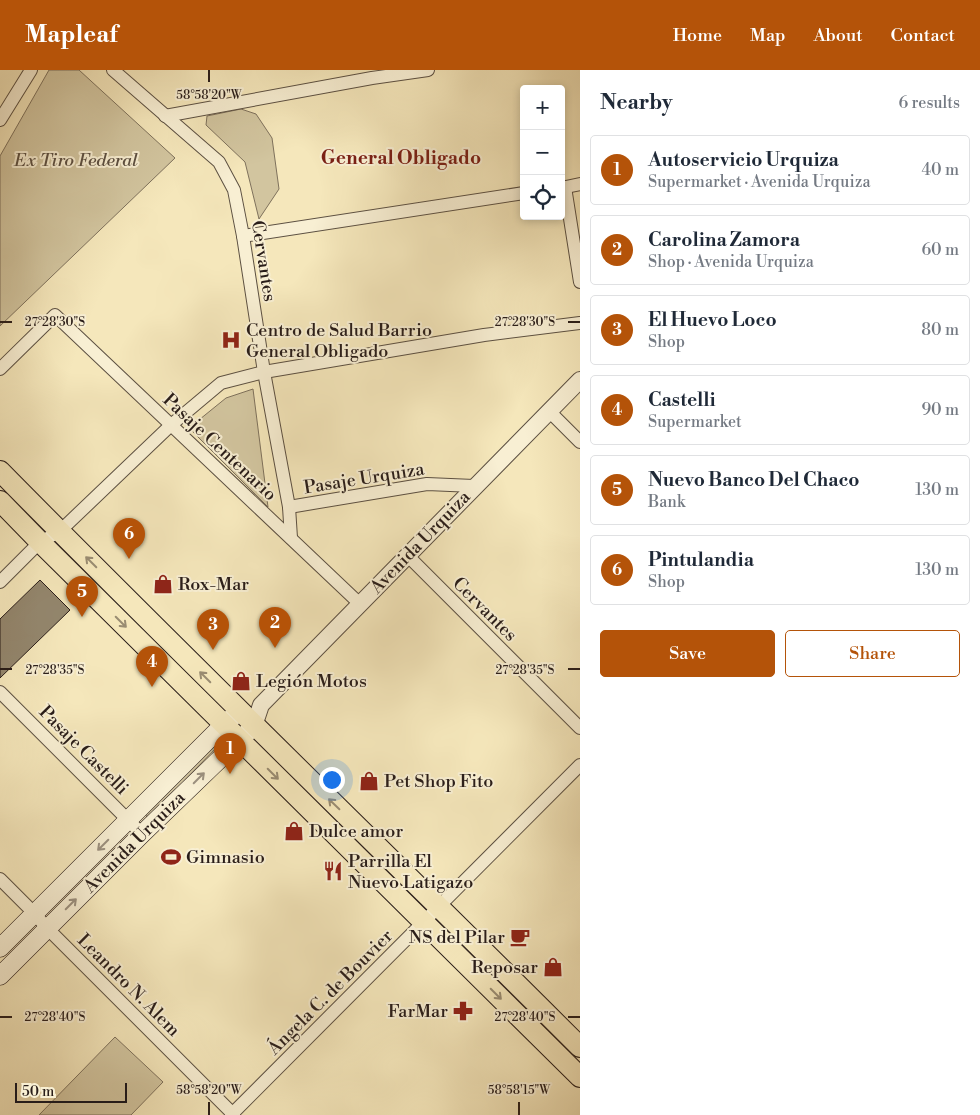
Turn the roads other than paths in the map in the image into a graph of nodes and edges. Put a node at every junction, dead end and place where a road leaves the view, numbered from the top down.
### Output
1 (31, 70) edge
2 (113, 70) edge
3 (428, 70) edge
4 (166, 116) junction
5 (0, 120) edge
6 (580, 184) edge
7 (565, 188) edge
8 (520, 195) edge
9 (565, 199) edge
10 (243, 236) junction
11 (580, 282) edge
12 (580, 323) edge
13 (0, 369) edge
14 (264, 372) junction
15 (580, 380) edge
16 (549, 411) junction
17 (171, 425) junction
18 (580, 442) edge
19 (0, 472) edge
20 (474, 486) junction
21 (0, 501) edge
22 (289, 507) junction
23 (59, 532) junction
24 (291, 538) junction
25 (40, 542) junction
26 (408, 556) junction
27 (0, 582) edge
28 (360, 604) junction
29 (0, 692) edge
30 (262, 705) junction
31 (240, 711) junction
32 (224, 724) junction
33 (254, 726) junction
34 (580, 728) edge
35 (238, 739) junction
36 (580, 765) edge
37 (129, 820) junction
38 (142, 834) junction
39 (0, 879) edge
40 (440, 907) junction
41 (34, 913) junction
42 (424, 922) junction
43 (47, 928) junction
44 (0, 948) edge
45 (0, 976) edge
46 (580, 1047) edge
47 (580, 1077) edge
48 (232, 1114) edge

1 - 5 street
2 - 4 street, Cervantes
3 - 4 street
4 - 10 street, Cervantes
6 - 7 street
8 - 10 street
9 - 11 street
10 - 14 street, Cervantes
12 - 14 street
13 - 17 street, Pasaje Centenario
14 - 17 street
14 - 22 street, Cervantes
15 - 16 street, Avenida Urquiza
16 - 18 street
16 - 20 street, Avenida Urquiza
17 - 23 street
17 - 24 street, Pasaje Centenario
19 - 23 main road
20 - 22 street, Pasaje Urquiza
20 - 26 street, Avenida Urquiza
21 - 25 main road
22 - 24 street, Cervantes
23 - 25 street
31 -> 23 main road
24 - 28 street, Pasaje Centenario
25 - 27 street
25 -> 32 main road
26 - 28 street, Avenida Urquiza
26 - 34 street, Cervantes
28 - 30 street, Avenida Urquiza
29 - 37 street, Pasaje Castelli
30 - 31 street, Avenida Urquiza
30 - 33 street, Avenida Urquiza
31 - 32 main road, Avenida Urquiza
31 - 33 main road
32 - 35 main road
32 - 37 main road, Avenida Urquiza
33 - 35 main road, Avenida Urquiza
40 -> 33 main road
38 -> 35 main road, Avenida Urquiza
35 -> 42 main road
36 - 40 street, Ángela C. de Bouvier
37 - 38 street, Pasaje Castelli
37 -> 41 main road, Avenida Urquiza
43 -> 38 main road, Avenida Urquiza
39 - 41 street, Leandro N. Alem
40 - 42 street, Ángela C. de Bouvier
40 - 46 main road
41 - 43 street, Leandro N. Alem
41 - 44 main road, Avenida Urquiza
42 -> 47 main road
42 - 48 street, Ángela C. de Bouvier
43 - 45 main road, Avenida Urquiza
43 - 48 street, Leandro N. Alem

